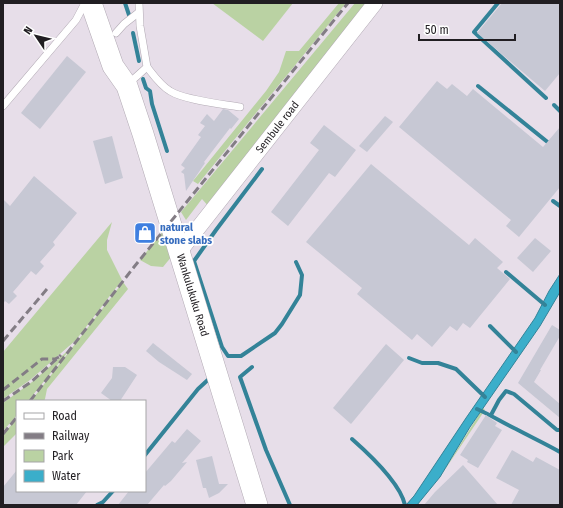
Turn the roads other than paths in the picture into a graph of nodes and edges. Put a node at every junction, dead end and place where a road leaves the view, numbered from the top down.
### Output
1 (85, 3) edge
2 (91, 3) edge
3 (107, 3) edge
4 (138, 3) edge
5 (375, 3) edge
6 (138, 13) junction
7 (116, 33) junction
8 (148, 67) junction
9 (127, 86) junction
10 (3, 106) edge
11 (240, 107) dead end
12 (180, 251) junction
13 (257, 505) edge

1 - 10 lane
2 - 9 main road, Wankulukuku Road
3 - 7 main road, Wankulukuku Road
4 - 6 lane
5 - 12 street, Sembule road
6 - 7 lane
6 - 8 lane
7 - 9 main road, Wankulukuku Road
8 - 9 lane
8 - 11 lane
9 - 12 main road, Wankulukuku Road
12 - 13 main road, Wankulukuku Road

